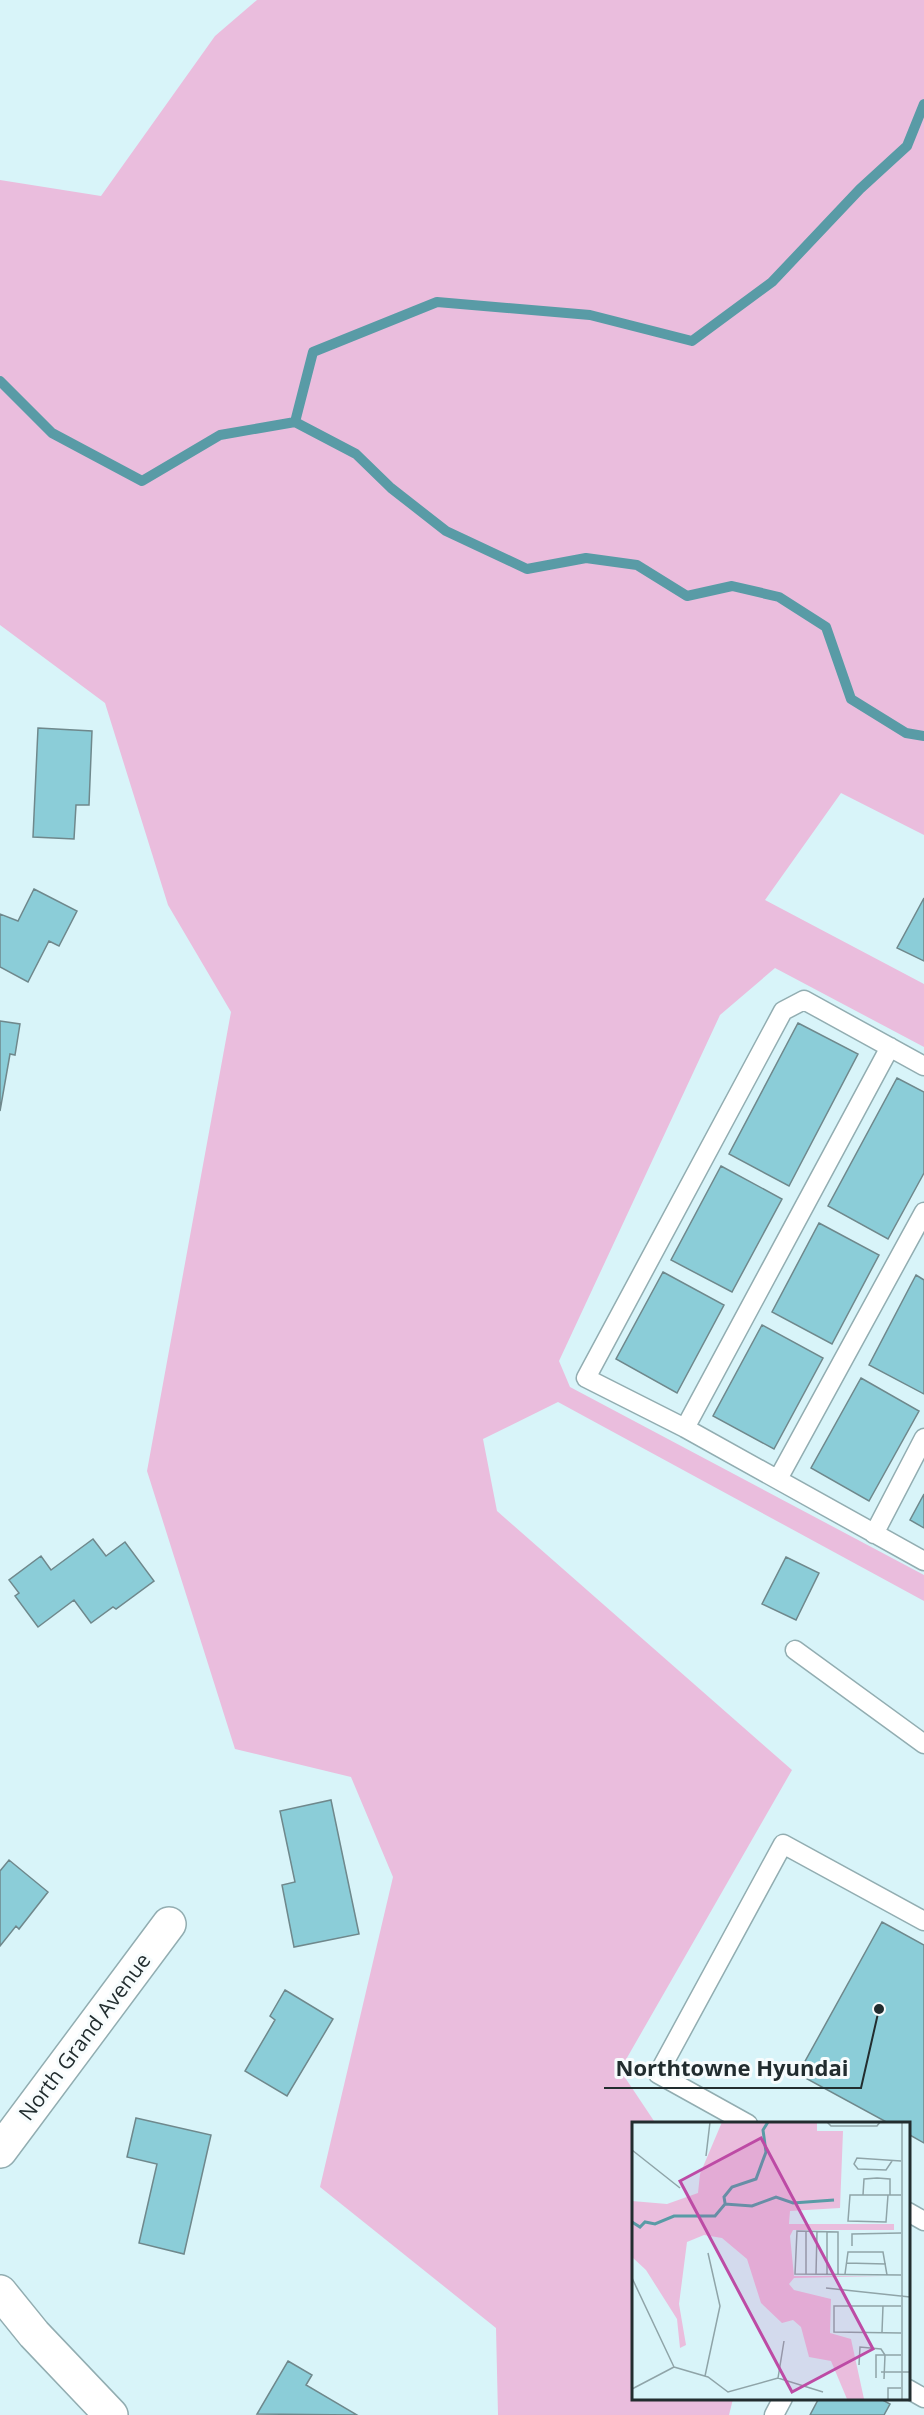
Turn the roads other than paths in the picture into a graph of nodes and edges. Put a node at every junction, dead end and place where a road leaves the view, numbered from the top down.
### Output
1 (890, 1047) junction
2 (924, 1066) edge
3 (924, 1212) edge
4 (685, 1428) junction
5 (924, 1437) edge
6 (777, 1479) junction
7 (874, 1534) junction
8 (924, 1561) edge
9 (795, 1650) dead end
10 (924, 1744) edge
11 (924, 1921) edge
12 (169, 1924) dead end
13 (744, 2122) edge
14 (0, 2151) edge
15 (909, 2213) edge
16 (924, 2221) edge
17 (0, 2292) edge
18 (909, 2390) edge
19 (924, 2398) edge
20 (782, 2400) edge
21 (111, 2415) edge
22 (774, 2415) edge

1 - 2 lane
1 - 4 lane
1 - 4 lane
3 - 6 lane
4 - 6 lane
5 - 7 lane
6 - 7 lane
7 - 8 lane
9 - 10 lane
11 - 13 lane
12 - 14 street, North Grand Avenue
15 - 16 lane
17 - 21 street
18 - 19 lane
20 - 22 lane

